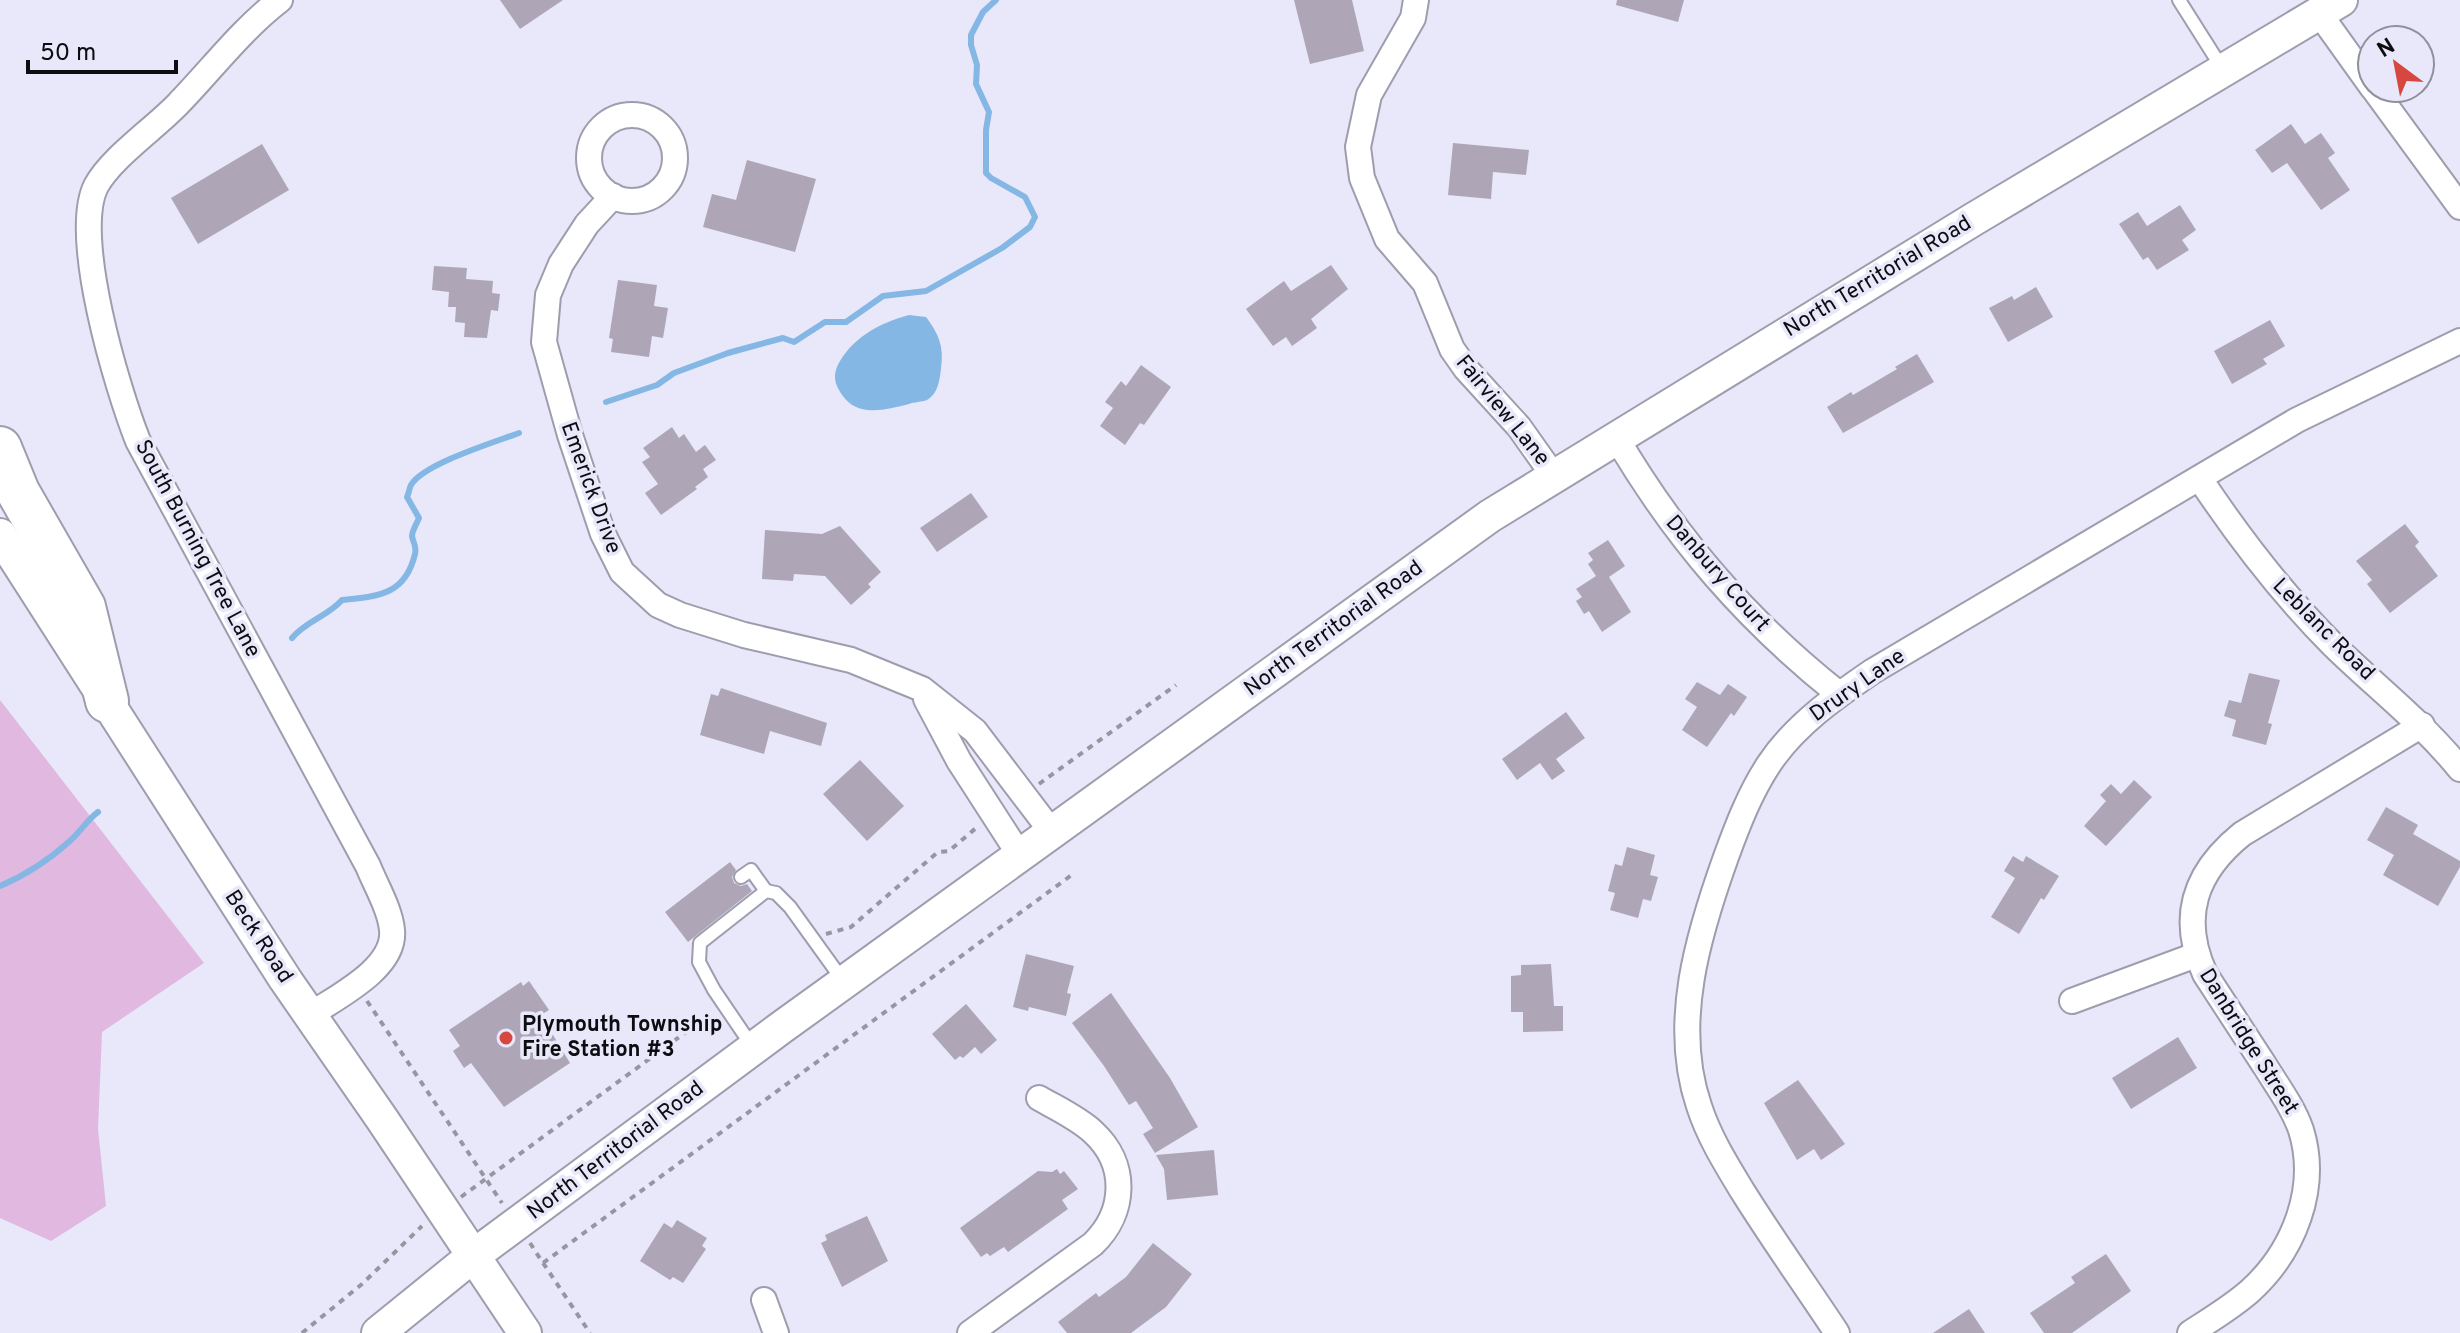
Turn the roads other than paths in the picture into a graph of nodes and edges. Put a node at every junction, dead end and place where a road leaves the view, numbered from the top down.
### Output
1 (280, 0) edge
2 (1416, 0) edge
3 (2179, 0) edge
4 (2324, 4) edge
5 (2356, 60) edge
6 (2224, 71) junction
7 (2384, 104) edge
8 (613, 196) dead end
9 (2460, 207) edge
10 (2460, 341) edge
11 (1616, 437) junction
12 (0, 448) edge
13 (1553, 475) junction
14 (2200, 479) junction
15 (0, 535) edge
16 (922, 689) junction
17 (1839, 694) junction
18 (107, 701) junction
19 (2422, 725) junction
20 (2460, 769) edge
21 (1051, 831) junction
22 (1019, 854) junction
23 (741, 877) dead end
24 (766, 891) junction
25 (2196, 955) junction
26 (844, 982) junction
27 (2072, 1001) dead end
28 (310, 1015) junction
29 (754, 1048) junction
30 (1039, 1098) dead end
31 (473, 1256) junction
32 (764, 1300) dead end
33 (378, 1333) edge
34 (525, 1333) edge
35 (776, 1333) edge
36 (970, 1333) edge
37 (1837, 1333) edge
38 (2190, 1333) edge

1 - 28 street, South Burning Tree Lane
2 - 13 street, Fairview Lane
3 - 6 lane
4 - 5 street
4 - 6 main road, North Territorial Road
6 - 11 main road, North Territorial Road
7 - 9 street
8 - 16 street, Emerick Drive
10 - 14 street, Drury Lane
11 - 13 main road, North Territorial Road
11 - 17 street, Danbury Court
12 - 18 highway
13 - 21 main road, North Territorial Road
14 - 17 street, Drury Lane
14 - 19 street, Leblanc Road
15 - 18 main road, Beck Road
16 - 21 street, Emerick Drive
16 - 22 street
17 - 37 street, Drury Lane
18 - 28 main road, Beck Road
19 - 20 street, Leblanc Road
19 - 25 street, Danbridge Street
21 - 22 main road, North Territorial Road
22 - 26 main road, North Territorial Road
23 - 24 lane
24 - 26 lane
24 - 29 lane
25 - 27 street
25 - 38 street, Danbridge Street
26 - 29 main road, North Territorial Road
28 - 31 main road, Beck Road
29 - 31 main road, North Territorial Road
30 - 36 street
31 - 33 main road, North Territorial Road
31 - 34 main road, Beck Road
32 - 35 street

